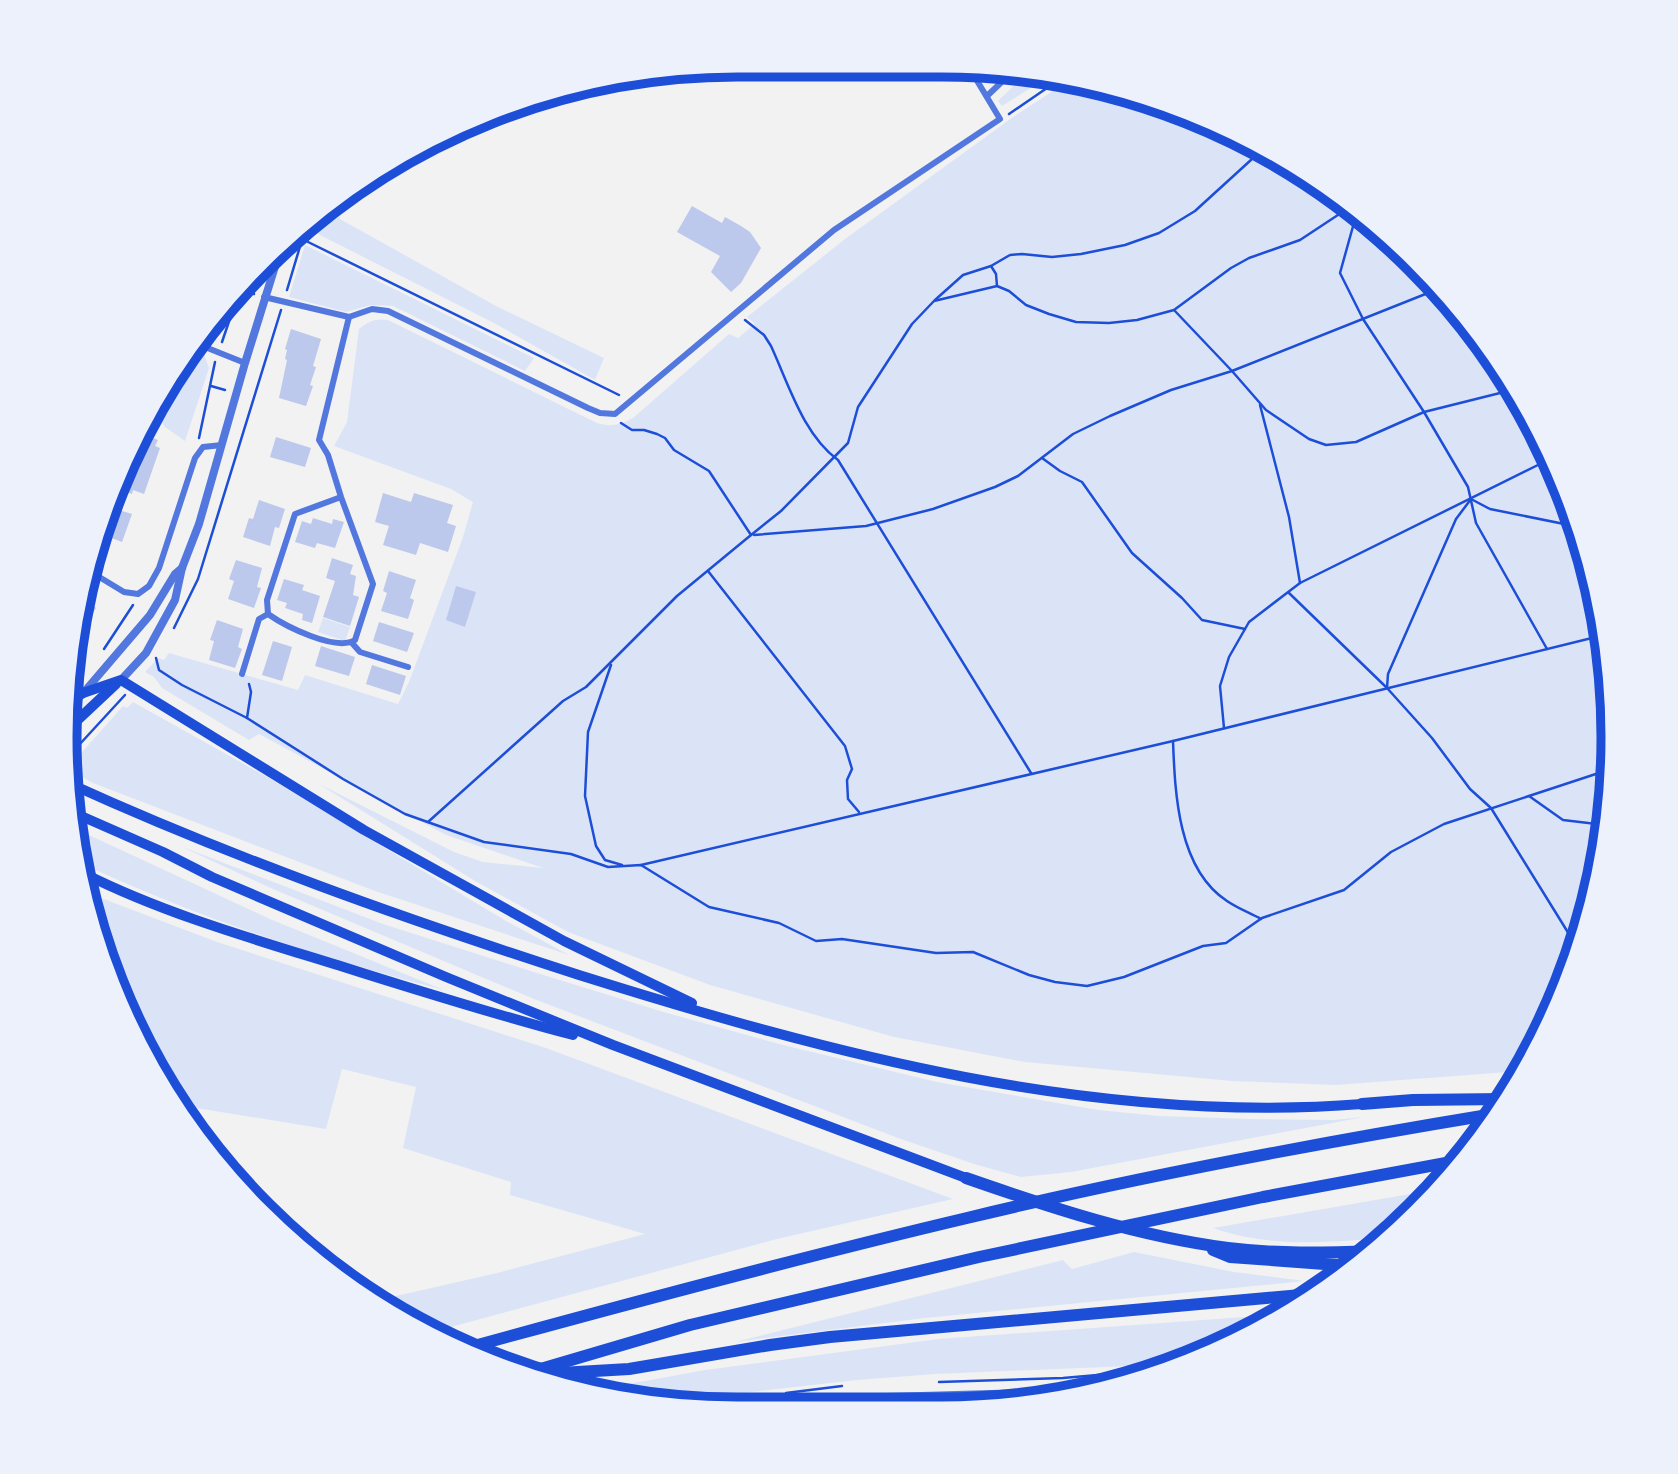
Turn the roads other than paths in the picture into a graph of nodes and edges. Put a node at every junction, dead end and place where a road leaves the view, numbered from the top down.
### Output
1 (975, 78) edge
2 (1003, 80) edge
3 (987, 96) junction
4 (275, 266) edge
5 (264, 297) junction
6 (349, 317) junction
7 (205, 347) edge
8 (244, 363) junction
9 (222, 445) junction
10 (341, 497) junction
11 (182, 568) junction
12 (97, 576) edge
13 (268, 614) junction
14 (352, 643) junction
15 (408, 667) dead end
16 (242, 674) road end
17 (121, 680) junction
18 (78, 690) edge
19 (83, 693) junction
20 (78, 696) edge
21 (78, 706) edge
22 (77, 720) edge
23 (79, 788) edge
24 (82, 817) edge
25 (92, 877) edge
26 (716, 1016) junction
27 (613, 1045) junction
28 (1493, 1099) edge
29 (1362, 1104) joint
30 (1481, 1116) edge
31 (1444, 1163) edge
32 (966, 1178) joint
33 (1197, 1243) junction
34 (1355, 1251) edge
35 (1337, 1265) edge
36 (1292, 1296) edge
37 (479, 1345) edge
38 (544, 1368) edge
39 (559, 1373) edge
40 (1004, 1394) edge
41 (886, 1397) edge

1 - 3 street
2 - 3 street
3 - 6 street
4 - 5 street
5 - 6 street
5 - 8 street
6 - 10 street
7 - 8 street
8 - 9 street
9 - 11 street
9 - 12 street
10 - 13 street
10 - 14 street
11 - 17 street
11 - 19 street
13 - 14 street
13 - 16 street
14 - 15 street
17 - 19 main road
17 - 22 main road
17 - 26 main road
18 - 19 main road
19 - 20 main road
19 - 21 main road
23 - 26 main road
24 - 27 main road
25 - 27 main road
26 - 29 main road
27 - 32 main road
28 - 29 highway
30 - 37 highway
31 - 38 highway
32 - 33 highway
33 - 34 highway
33 - 35 highway
36 - 39 highway
40 - 41 street

